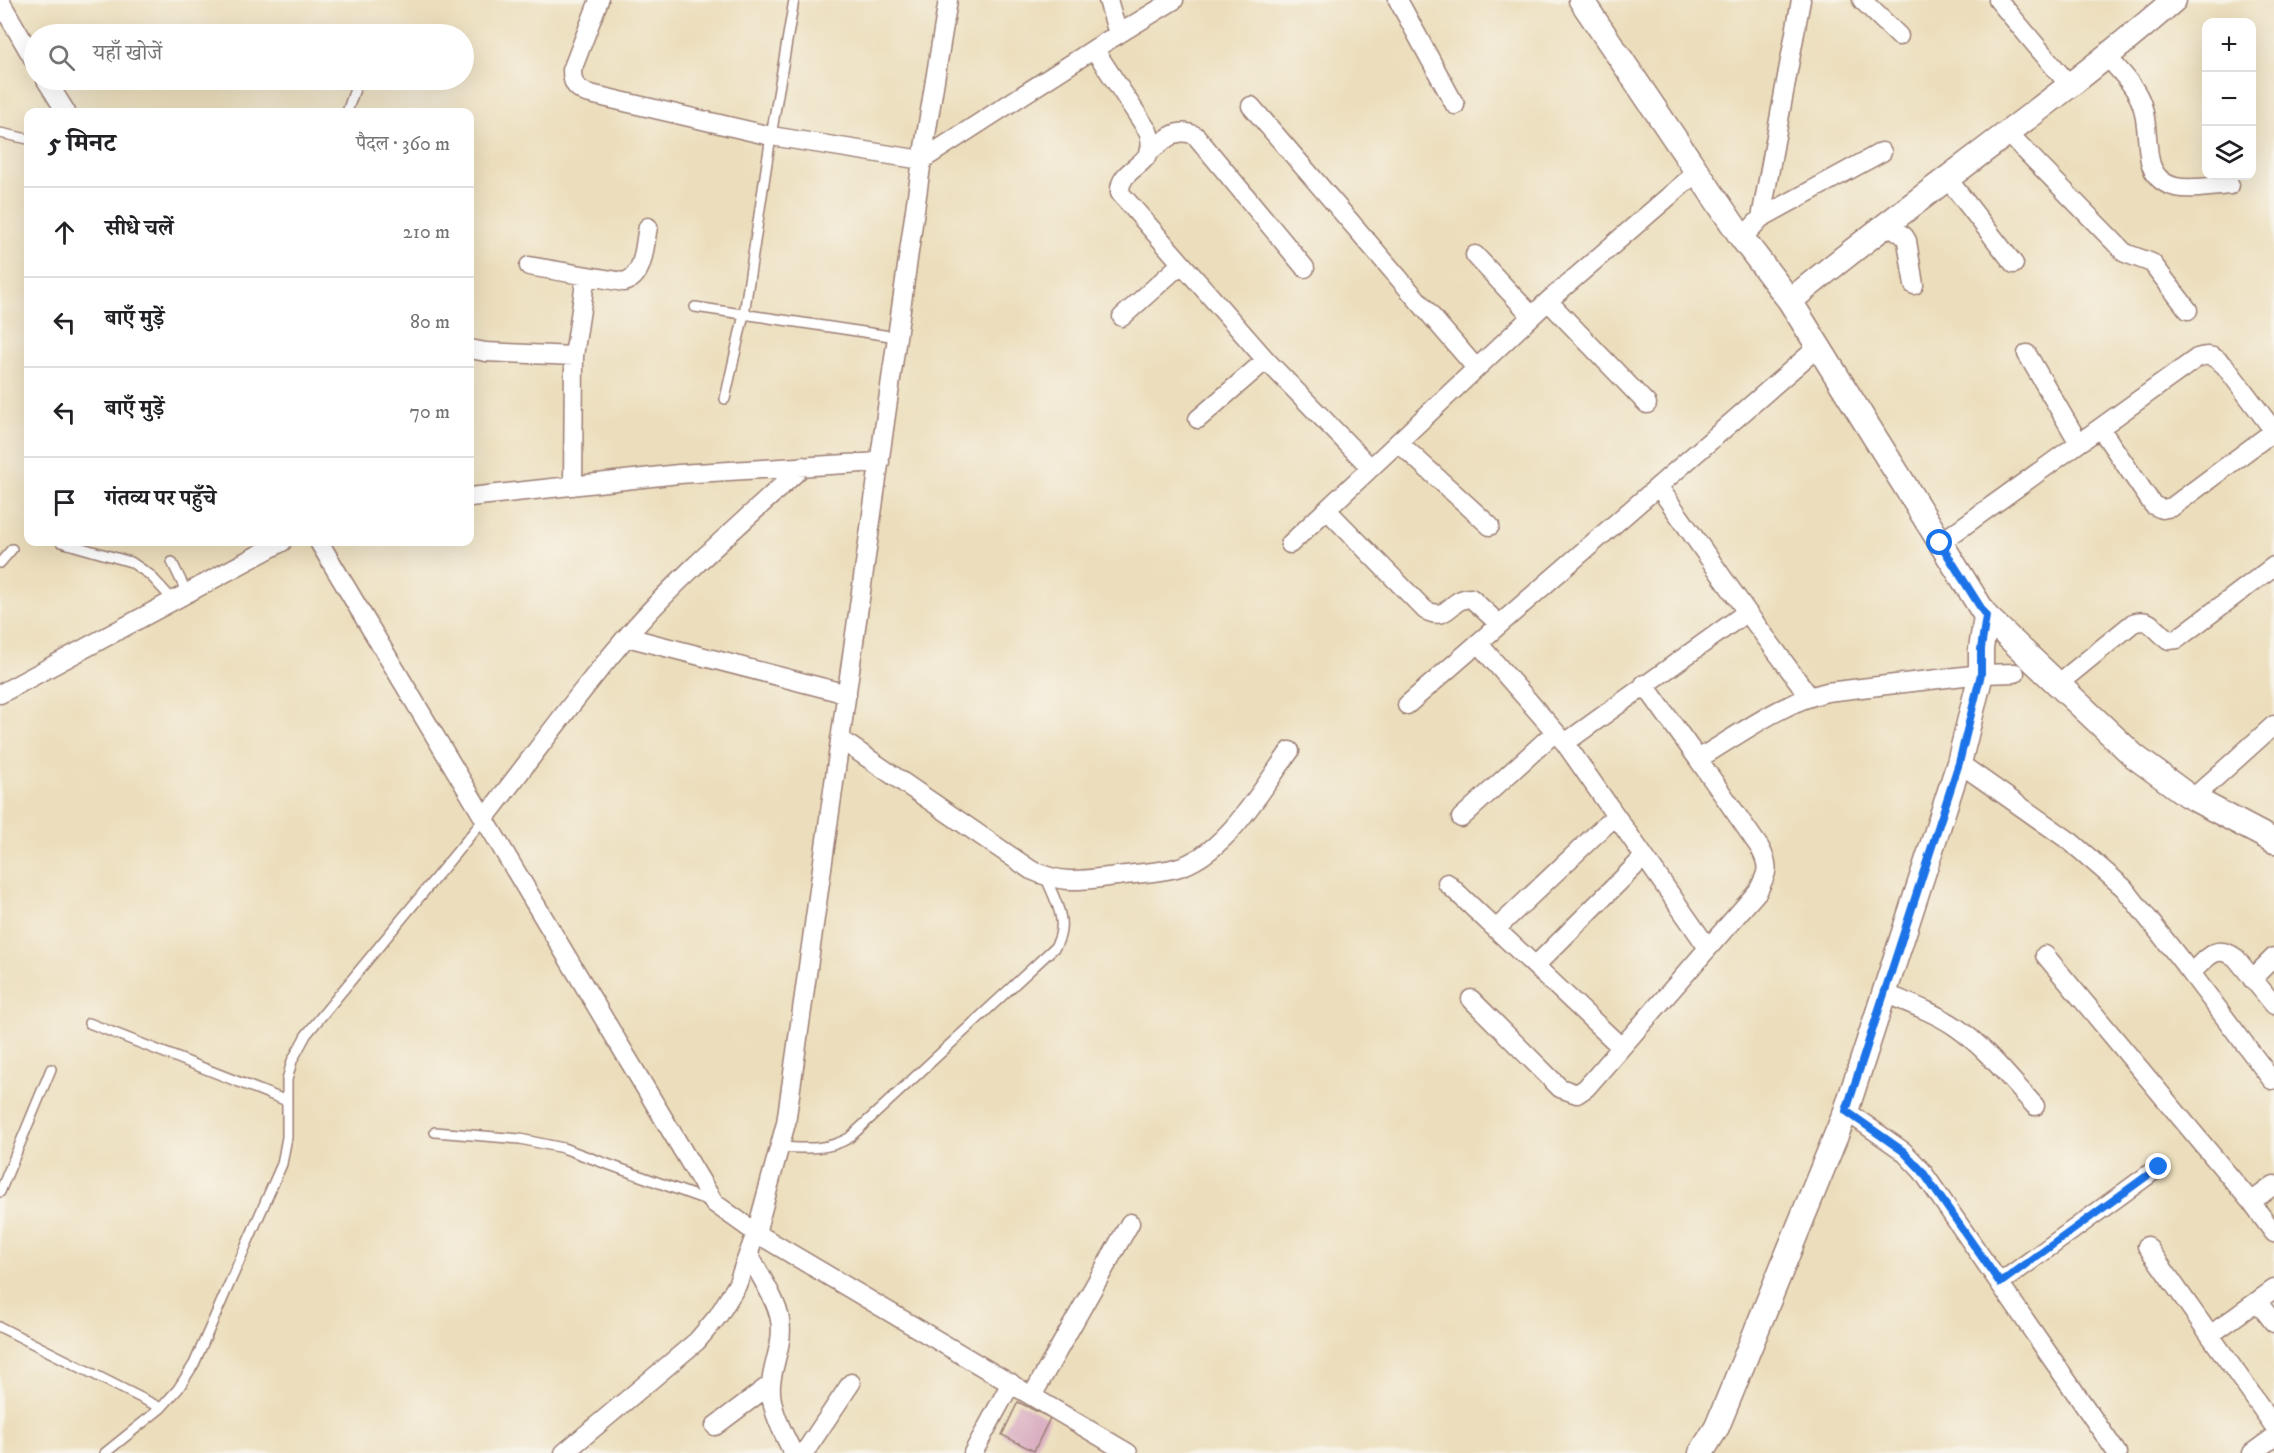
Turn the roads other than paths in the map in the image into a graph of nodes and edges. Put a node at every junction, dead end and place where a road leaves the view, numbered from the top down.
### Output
1 (599, 0) edge
2 (794, 0) edge
3 (948, 0) edge
4 (1108, 0) edge
5 (1174, 0) edge
6 (1398, 0) edge
7 (1581, 0) edge
8 (1801, 0) edge
9 (1862, 0) edge
10 (1998, 0) edge
11 (2174, 0) edge
12 (0, 1) edge
13 (1118, 34) junction
14 (1899, 36) dead end
15 (24, 43) edge
16 (1094, 49) junction
17 (2107, 56) junction
18 (2070, 86) junction
19 (52, 90) edge
20 (355, 90) edge
21 (1455, 105) dead end
22 (1251, 106) dead end
23 (64, 108) edge
24 (348, 108) edge
25 (0, 133) edge
26 (2008, 133) junction
27 (771, 136) junction
28 (24, 138) edge
29 (1151, 150) junction
30 (1882, 152) dead end
31 (922, 160) junction
32 (1697, 172) junction
33 (1947, 178) junction
34 (2230, 185) dead end
35 (1761, 218) junction
36 (1887, 224) junction
37 (648, 227) dead end
38 (1742, 238) junction
39 (1475, 255) dead end
40 (1182, 264) junction
41 (2014, 264) dead end
42 (529, 266) dead end
43 (1305, 268) dead end
44 (586, 276) junction
45 (1914, 285) dead end
46 (1548, 301) junction
47 (695, 307) dead end
48 (2188, 310) dead end
49 (744, 314) junction
50 (1532, 316) junction
51 (1122, 317) dead end
52 (1806, 327) junction
53 (897, 337) junction
54 (474, 350) edge
55 (2027, 354) dead end
56 (574, 356) junction
57 (1266, 360) junction
58 (1476, 368) junction
59 (725, 399) dead end
60 (1647, 404) dead end
61 (1198, 419) dead end
62 (2100, 428) junction
63 (2274, 431) edge
64 (1398, 442) junction
65 (2079, 443) junction
66 (880, 462) junction
67 (803, 466) junction
68 (1371, 468) junction
69 (573, 486) junction
70 (1658, 486) junction
71 (474, 497) edge
72 (1327, 510) junction
73 (1490, 526) dead end
74 (1940, 543) junction
75 (1290, 544) dead end
76 (75, 546) edge
77 (275, 546) edge
78 (321, 546) edge
79 (12, 549) dead end
80 (172, 562) dead end
81 (0, 563) edge
82 (2274, 566) edge
83 (180, 597) junction
84 (1747, 612) junction
85 (1986, 616) junction
86 (1499, 624) junction
87 (627, 637) junction
88 (1478, 643) junction
89 (2015, 673) dead end
90 (1981, 674) junction
91 (1644, 684) junction
92 (2058, 684) junction
93 (0, 694) edge
94 (847, 694) junction
95 (1809, 696) junction
96 (1407, 705) dead end
97 (2274, 725) edge
98 (1560, 738) junction
99 (840, 739) junction
100 (1290, 752) dead end
101 (1698, 759) junction
102 (1959, 763) junction
103 (2193, 798) junction
104 (1615, 816) junction
105 (1461, 818) dead end
106 (484, 819) junction
107 (2274, 842) edge
108 (1644, 857) junction
109 (1045, 876) junction
110 (1447, 883) dead end
111 (1496, 929) junction
112 (1708, 948) junction
113 (2045, 955) dead end
114 (2274, 957) edge
115 (1535, 966) junction
116 (2191, 973) junction
117 (2252, 979) junction
118 (1884, 993) junction
119 (1471, 999) dead end
120 (2274, 1005) edge
121 (89, 1023) dead end
122 (1622, 1047) junction
123 (51, 1069) dead end
124 (2272, 1080) dead end
125 (287, 1101) junction
126 (2035, 1106) dead end
127 (1846, 1111) junction
128 (435, 1132) dead end
129 (780, 1147) junction
130 (2159, 1167) dead end
131 (2274, 1185) edge
132 (0, 1192) edge
133 (2251, 1202) junction
134 (714, 1203) junction
135 (1130, 1223) dead end
136 (756, 1233) junction
137 (2274, 1233) edge
138 (2147, 1246) dead end
139 (749, 1254) junction
140 (2000, 1283) junction
141 (2274, 1288) edge
142 (2257, 1301) junction
143 (2274, 1323) edge
144 (0, 1327) edge
145 (2210, 1335) junction
146 (851, 1383) dead end
147 (1011, 1383) junction
148 (771, 1384) junction
149 (1032, 1396) junction
150 (161, 1408) junction
151 (715, 1426) dead end
152 (2274, 1426) edge
153 (2274, 1437) edge
154 (1104, 1447) edge
155 (105, 1453) edge
156 (564, 1453) edge
157 (793, 1453) edge
158 (804, 1453) edge
159 (973, 1453) edge
160 (1128, 1453) edge
161 (1701, 1453) edge
162 (2117, 1453) edge
163 (2252, 1453) edge

1 - 27 street
2 - 27 lane
3 - 31 street
4 - 13 street
5 - 13 street
6 - 21 street
7 - 32 street
8 - 35 street
9 - 14 street
10 - 18 street
11 - 17 street
12 - 15 street
13 - 16 street
16 - 29 street
16 - 31 street
17 - 18 street
17 - 34 street
18 - 26 street
19 - 23 street
20 - 24 lane
22 - 58 street
25 - 28 lane
26 - 33 street
26 - 48 street
27 - 31 street
27 - 49 lane
29 - 40 street
29 - 43 street
30 - 35 street
31 - 53 street
32 - 38 street
32 - 46 street
33 - 36 street
33 - 41 street
35 - 38 street
36 - 45 street
36 - 52 street
37 - 44 street
38 - 52 street
39 - 50 street
40 - 51 street
40 - 57 street
42 - 44 street
44 - 56 street
46 - 50 street
46 - 60 street
47 - 49 lane
49 - 53 lane
49 - 59 lane
50 - 58 street
52 - 70 street
52 - 74 street
53 - 66 street
54 - 56 street
55 - 65 street
56 - 69 street
57 - 61 street
57 - 68 street
58 - 64 street
62 - 63 street
62 - 63 street
62 - 65 street
64 - 68 street
64 - 73 street
65 - 74 street
66 - 67 street
66 - 94 street
67 - 69 street
67 - 87 street
68 - 72 street
69 - 71 street
70 - 84 street
70 - 86 street
72 - 75 street
72 - 86 street
74 - 85 street
76 - 83 lane
77 - 83 street
78 - 106 street
79 - 81 lane
80 - 83 lane
82 - 92 street
83 - 93 street
84 - 91 street
84 - 95 street
85 - 90 street
85 - 92 street
86 - 88 street
87 - 94 street
87 - 106 street
88 - 96 street
88 - 98 street
89 - 90 street
90 - 95 street
90 - 102 street
91 - 98 street
91 - 101 street
92 - 103 street
94 - 99 street
95 - 101 street
97 - 103 street
98 - 104 street
98 - 105 street
99 - 109 street
99 - 129 street
100 - 109 street
101 - 112 street
102 - 116 street
102 - 118 street
103 - 107 street
104 - 108 street
104 - 111 street
106 - 125 lane
106 - 134 street
108 - 112 street
108 - 115 street
109 - 129 lane
110 - 111 street
111 - 115 street
112 - 122 street
113 - 133 street
114 - 117 street
115 - 122 street
116 - 117 street
116 - 124 street
117 - 120 street
118 - 126 street
118 - 127 street
119 - 122 street
121 - 125 lane
123 - 132 lane
125 - 150 lane
127 - 140 street
127 - 161 street
128 - 134 lane
129 - 136 street
130 - 140 street
131 - 133 street
133 - 137 street
134 - 136 street
135 - 149 street
136 - 139 street
136 - 147 street
138 - 145 street
139 - 148 street
139 - 156 street
140 - 162 street
141 - 142 street
142 - 143 street
142 - 145 street
144 - 150 lane
145 - 152 street
146 - 158 street
147 - 149 street
147 - 159 street
148 - 151 street
148 - 157 street
149 - 154 street
150 - 155 lane
153 - 163 street
154 - 160 street

